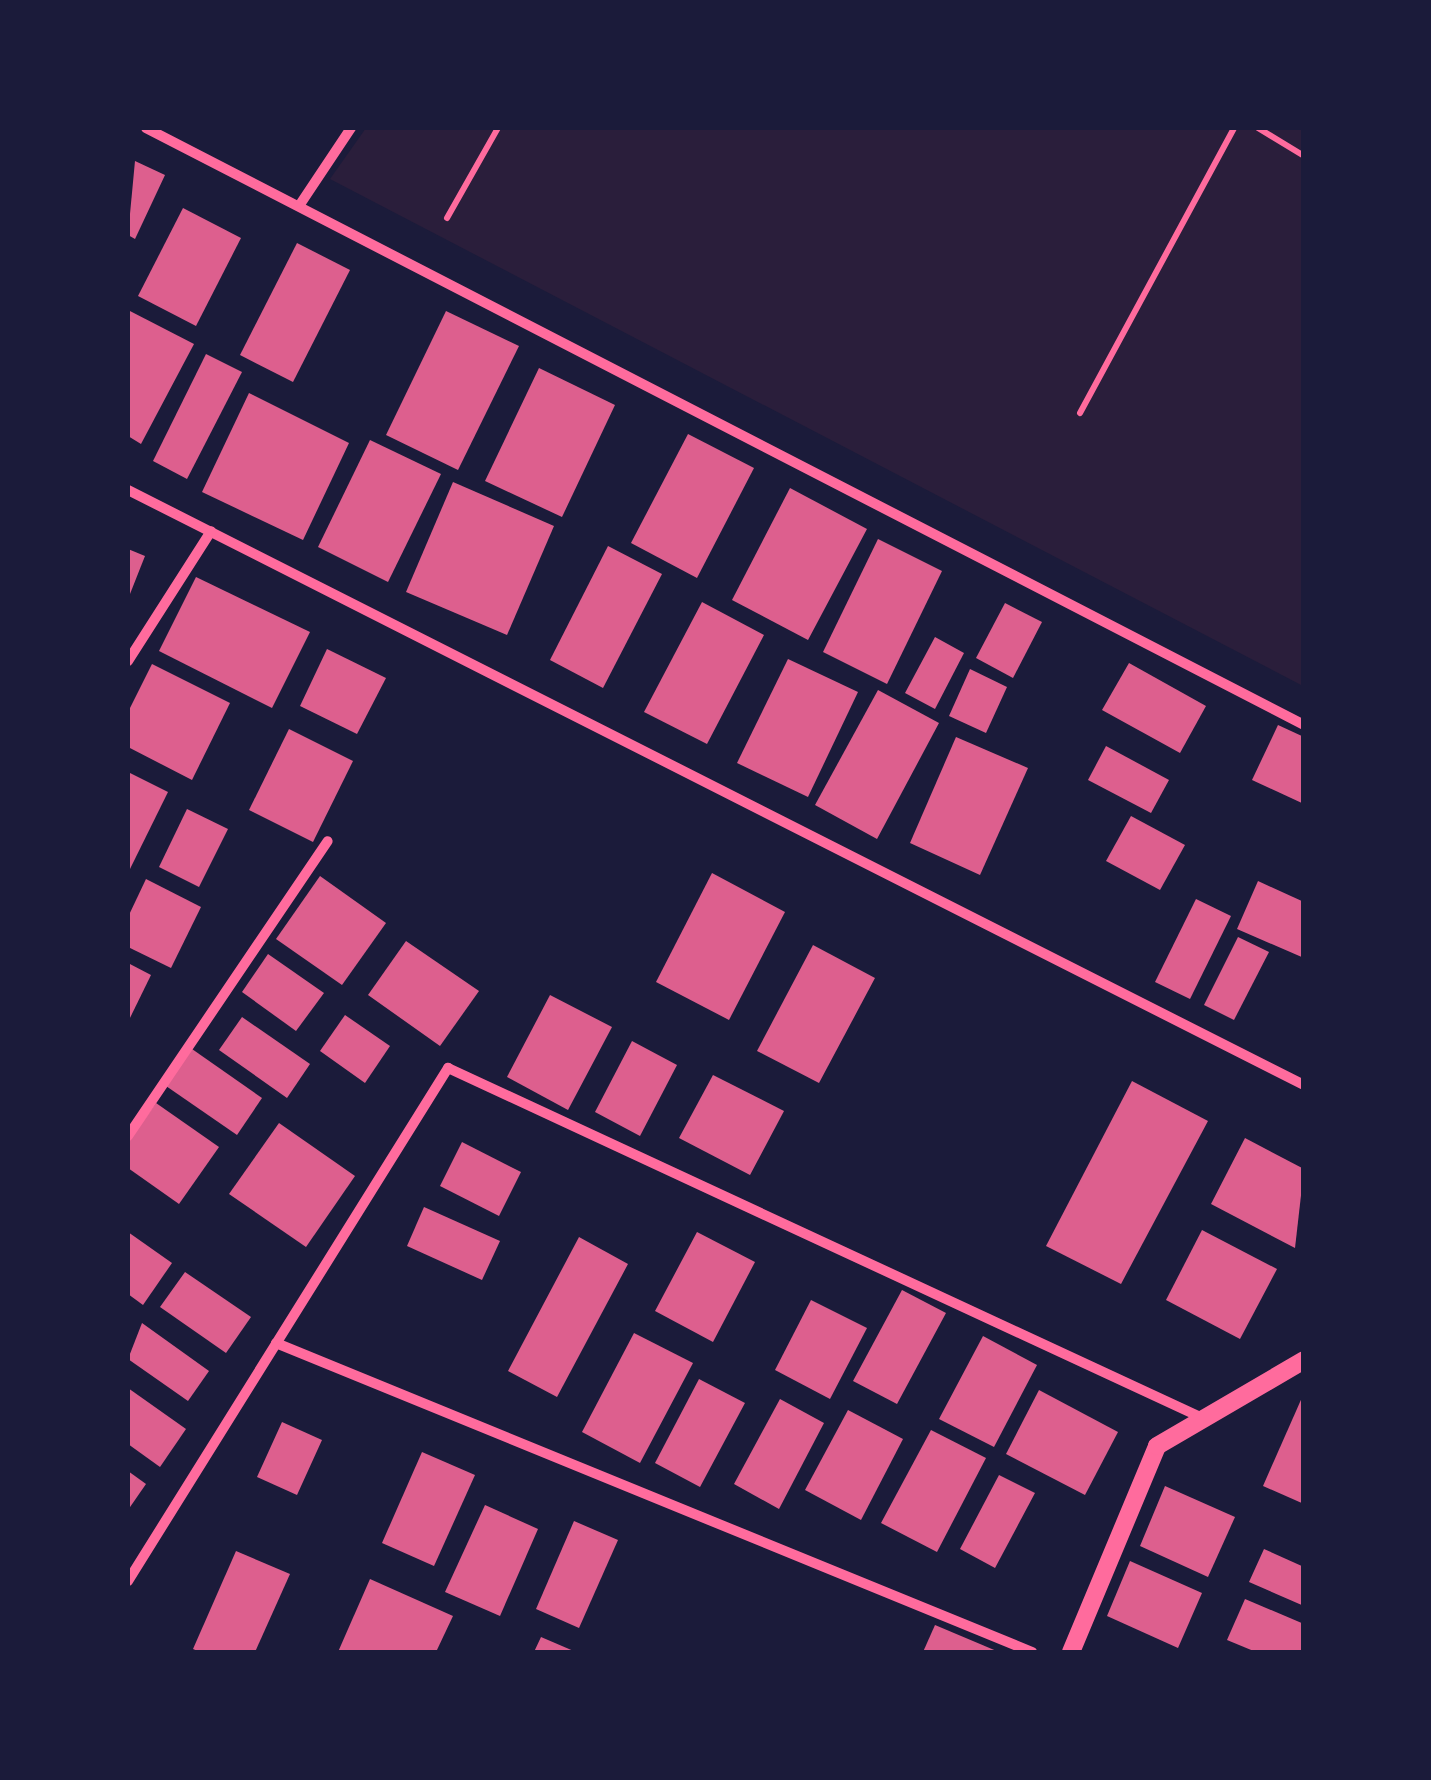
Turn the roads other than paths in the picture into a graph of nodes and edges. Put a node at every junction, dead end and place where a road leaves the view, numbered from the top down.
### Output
1 (146, 128) edge
2 (350, 128) edge
3 (299, 206) junction
4 (128, 490) edge
5 (211, 531) junction
6 (128, 662) edge
7 (1304, 725) edge
8 (328, 842) dead end
9 (1304, 1084) edge
10 (128, 1136) edge
11 (276, 1342) junction
12 (1304, 1360) edge
13 (1198, 1416) junction
14 (128, 1581) edge
15 (1032, 1652) edge
16 (1071, 1652) edge

1 - 3 street
2 - 3 street
3 - 7 street
4 - 5 street
5 - 6 street
5 - 9 street
8 - 10 street
11 - 13 street
11 - 14 street
11 - 15 street
12 - 13 street
13 - 16 street

